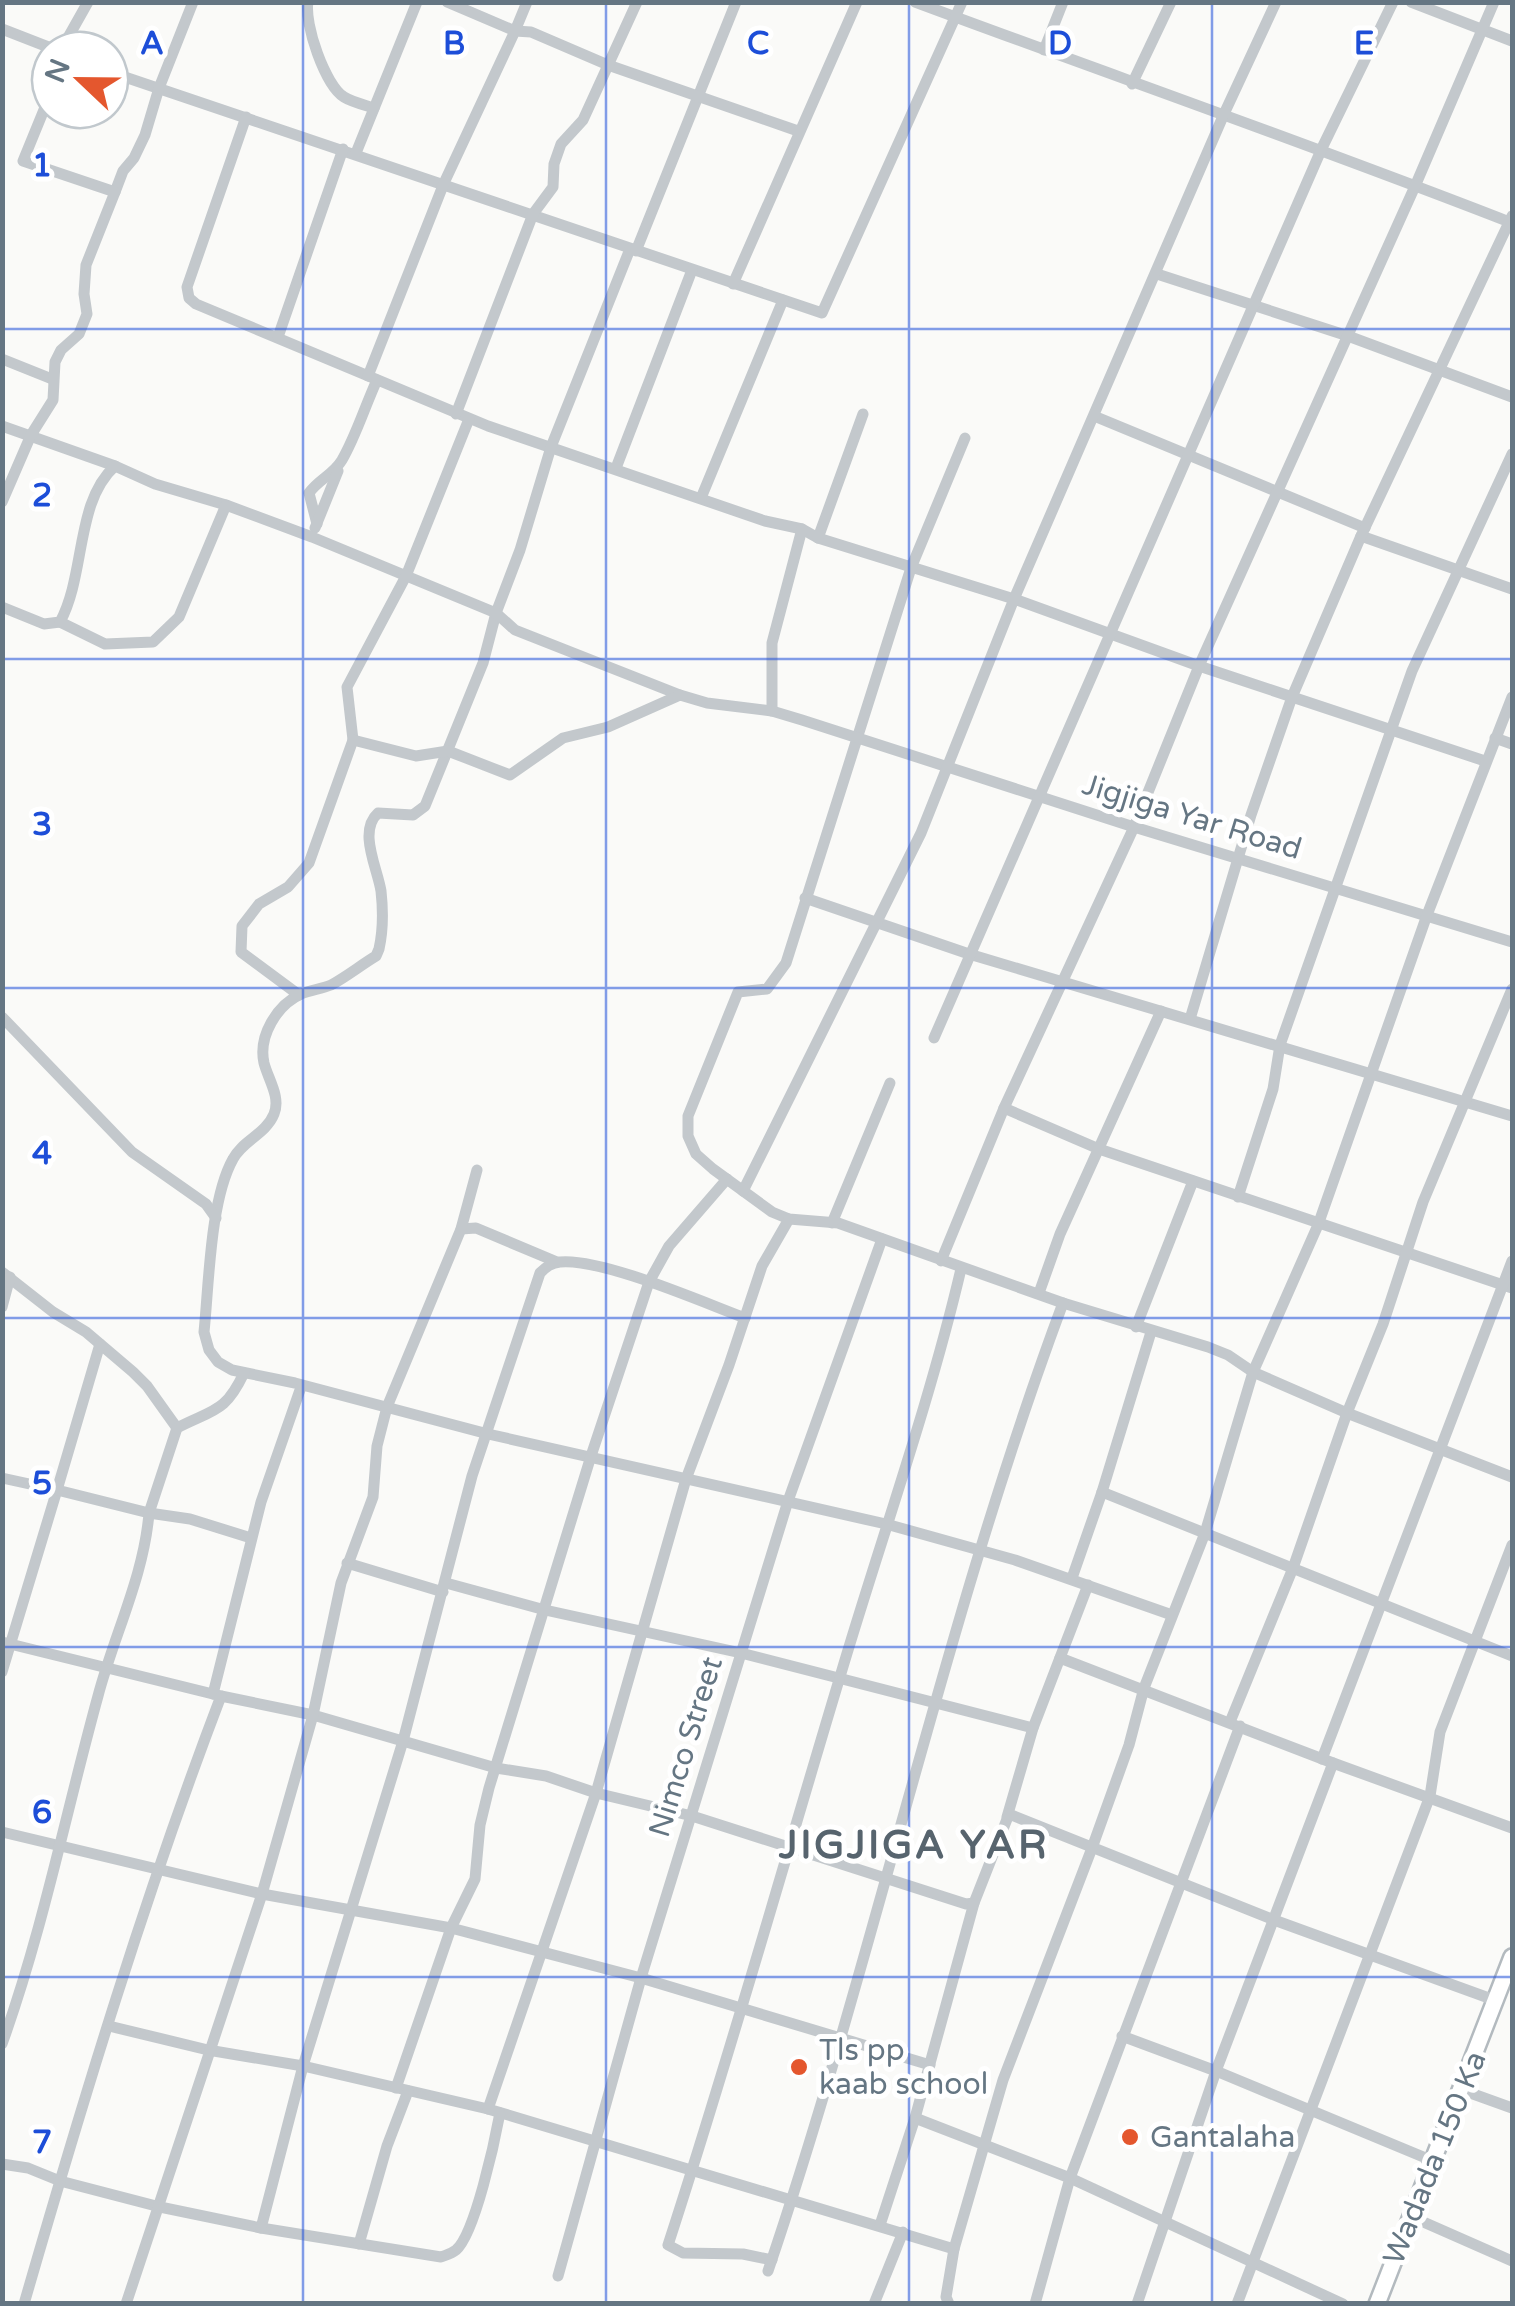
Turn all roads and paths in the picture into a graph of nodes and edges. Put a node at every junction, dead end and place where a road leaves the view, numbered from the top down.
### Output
1 (88, 2) edge
2 (194, 2) edge
3 (308, 2) edge
4 (417, 2) edge
5 (447, 2) edge
6 (527, 2) edge
7 (637, 2) edge
8 (736, 2) edge
9 (857, 2) edge
10 (915, 2) edge
11 (962, 2) edge
12 (1064, 2) edge
13 (1171, 2) edge
14 (1276, 2) edge
15 (1392, 2) edge
16 (1411, 2) edge
17 (1494, 2) edge
18 (956, 18) junction
19 (2, 29) edge
20 (1482, 29) junction
21 (70, 30) edge
22 (515, 32) junction
23 (30, 40) edge
24 (1512, 40) edge
25 (1044, 50) junction
26 (608, 65) junction
27 (130, 79) edge
28 (1132, 84) junction
29 (159, 88) junction
30 (698, 97) junction
31 (374, 108) junction
32 (1224, 114) junction
33 (246, 117) junction
34 (35, 130) edge
35 (798, 130) junction
36 (1322, 148) junction
37 (343, 149) junction
38 (356, 153) junction
39 (444, 183) junction
40 (1416, 184) junction
41 (115, 192) junction
42 (533, 214) junction
43 (1512, 221) edge
44 (633, 250) junction
45 (692, 270) junction
46 (1157, 274) junction
47 (733, 284) junction
48 (782, 300) junction
49 (1253, 306) junction
50 (1348, 336) junction
51 (278, 337) junction
52 (2, 359) edge
53 (1439, 370) junction
54 (373, 378) junction
55 (52, 379) junction
56 (1512, 397) edge
57 (456, 414) junction
58 (863, 414) dead end
59 (1094, 416) junction
60 (469, 419) junction
61 (2, 426) edge
62 (31, 435) junction
63 (964, 438) dead end
64 (551, 447) junction
65 (1512, 454) edge
66 (1188, 456) junction
67 (115, 466) junction
68 (616, 468) junction
69 (1276, 494) junction
70 (701, 498) junction
71 (2, 502) edge
72 (226, 504) junction
73 (802, 529) junction
74 (315, 531) junction
75 (1363, 532) junction
76 (818, 538) junction
77 (912, 568) junction
78 (1459, 569) junction
79 (406, 576) junction
80 (1512, 589) edge
81 (1014, 599) junction
82 (2, 606) edge
83 (496, 613) junction
84 (60, 622) junction
85 (1109, 634) junction
86 (1199, 666) junction
87 (680, 695) junction
88 (1292, 696) junction
89 (1512, 697) edge
90 (772, 711) junction
91 (1390, 728) junction
92 (1496, 738) junction
93 (858, 739) junction
94 (353, 740) junction
95 (1512, 744) edge
96 (448, 752) junction
97 (1485, 760) junction
98 (950, 767) junction
99 (1038, 795) junction
100 (1134, 827) junction
101 (1240, 858) junction
102 (1334, 886) junction
103 (805, 898) junction
104 (1427, 915) junction
105 (879, 923) junction
106 (1512, 942) edge
107 (969, 954) junction
108 (1064, 981) junction
109 (1512, 989) edge
110 (299, 995) junction
111 (1161, 1011) junction
112 (2, 1016) edge
113 (1190, 1020) junction
114 (934, 1038) dead end
115 (1280, 1045) junction
116 (1371, 1073) junction
117 (890, 1083) dead end
118 (1464, 1100) junction
119 (1004, 1108) junction
120 (1512, 1116) edge
121 (1100, 1149) junction
122 (477, 1170) dead end
123 (727, 1179) junction
124 (1193, 1182) junction
125 (743, 1191) junction
126 (1238, 1197) junction
127 (216, 1218) junction
128 (789, 1219) junction
129 (832, 1223) junction
130 (1318, 1225) junction
131 (461, 1229) junction
132 (882, 1240) junction
133 (1407, 1252) junction
134 (1512, 1260) edge
135 (940, 1261) junction
136 (557, 1262) junction
137 (962, 1269) junction
138 (6, 1274) edge
139 (650, 1282) junction
140 (1508, 1287) edge
141 (1038, 1293) junction
142 (1063, 1303) junction
143 (2, 1306) edge
144 (745, 1318) junction
145 (1136, 1327) junction
146 (1152, 1332) junction
147 (100, 1344) junction
148 (1254, 1372) junction
149 (244, 1373) junction
150 (301, 1387) junction
151 (387, 1407) junction
152 (1347, 1413) junction
153 (177, 1428) junction
154 (488, 1434) junction
155 (1440, 1449) junction
156 (591, 1456) junction
157 (1512, 1477) edge
158 (2, 1478) edge
159 (686, 1479) junction
160 (57, 1490) junction
161 (1102, 1492) junction
162 (788, 1501) junction
163 (149, 1512) junction
164 (886, 1524) junction
165 (1205, 1534) junction
166 (251, 1538) junction
167 (1512, 1545) edge
168 (980, 1549) junction
169 (348, 1563) junction
170 (1292, 1568) junction
171 (1072, 1578) junction
172 (1088, 1584) junction
173 (444, 1588) junction
174 (1382, 1602) junction
175 (546, 1610) junction
176 (1172, 1615) junction
177 (643, 1630) junction
178 (1475, 1639) junction
179 (7, 1643) edge
180 (742, 1653) junction
181 (1512, 1656) edge
182 (1060, 1658) junction
183 (106, 1666) junction
184 (2, 1672) edge
185 (838, 1680) junction
186 (1144, 1688) junction
187 (217, 1695) junction
188 (937, 1702) junction
189 (313, 1715) junction
190 (1235, 1724) junction
191 (1033, 1728) junction
192 (403, 1741) junction
193 (1328, 1761) junction
194 (496, 1768) junction
195 (596, 1793) junction
196 (1430, 1796) junction
197 (692, 1816) junction
198 (1007, 1816) junction
199 (1512, 1828) edge
200 (2, 1832) edge
201 (60, 1846) junction
202 (790, 1848) junction
203 (1092, 1848) junction
204 (160, 1870) junction
205 (885, 1876) junction
206 (1178, 1883) junction
207 (262, 1894) junction
208 (974, 1903) junction
209 (353, 1909) junction
210 (1274, 1920) junction
211 (451, 1928) junction
212 (543, 1951) junction
213 (1372, 1956) junction
214 (1512, 1956) edge
215 (641, 1978) junction
216 (1496, 2001) junction
217 (9, 2008) edge
218 (740, 2009) junction
219 (109, 2026) junction
220 (1122, 2036) junction
221 (842, 2041) junction
222 (2, 2044) edge
223 (208, 2050) junction
224 (930, 2065) junction
225 (303, 2066) junction
226 (1216, 2071) junction
227 (402, 2090) junction
228 (1462, 2090) junction
229 (1512, 2108) edge
230 (1313, 2110) junction
231 (494, 2111) junction
232 (915, 2118) junction
233 (596, 2140) junction
234 (983, 2146) junction
235 (1433, 2161) junction
236 (2, 2164) edge
237 (691, 2173) junction
238 (1070, 2178) junction
239 (60, 2181) junction
240 (792, 2200) junction
241 (160, 2207) junction
242 (1412, 2217) junction
243 (1164, 2220) junction
244 (880, 2225) junction
245 (261, 2228) junction
246 (903, 2232) junction
247 (359, 2244) junction
248 (954, 2249) junction
249 (1512, 2261) edge
250 (1252, 2264) junction
251 (558, 2276) dead end
252 (24, 2304) edge
253 (126, 2304) edge
254 (874, 2304) edge
255 (949, 2304) edge
256 (1036, 2304) edge
257 (1137, 2304) edge
258 (1237, 2304) edge
259 (1344, 2304) edge
260 (1377, 2304) edge

1 - 21 street
2 - 29 street
3 - 31 street
4 - 31 street
5 - 22 street
6 - 22 street
7 - 26 street
8 - 30 street
9 - 35 street
10 - 18 street
11 - 18 street
12 - 25 street
13 - 28 street
14 - 32 street
15 - 36 street
16 - 20 street
17 - 20 street
18 - 25 street
18 - 48 street
19 - 23 street
20 - 24 street
20 - 40 street
22 - 26 street
22 - 39 street
25 - 28 street
26 - 30 street
26 - 42 street
27 - 29 street
28 - 32 street
29 - 33 street
29 - 41 street
30 - 35 street
30 - 44 street
31 - 38 street
32 - 36 street
32 - 46 street
33 - 37 street
33 - 51 street
34 - 41 street
35 - 47 street
36 - 40 street
36 - 49 street
37 - 38 street
37 - 51 street
38 - 39 street
39 - 42 street
39 - 54 street
40 - 43 street
40 - 50 street
41 - 55 street
42 - 44 street
42 - 57 street
43 - 53 street
44 - 45 street
44 - 64 street
45 - 47 street
45 - 68 street
46 - 49 street
46 - 59 street
47 - 48 street
48 - 70 street
49 - 50 street
49 - 66 street
50 - 53 street
50 - 69 street
51 - 54 street
52 - 55 street
53 - 56 street
53 - 75 street
54 - 57 street
54 - 74 street
55 - 62 street
57 - 60 street
58 - 76 street
59 - 66 street
59 - 81 street
60 - 64 street
60 - 79 street
61 - 62 street, Jigjiga Yar Road
62 - 67 street, Jigjiga Yar Road
62 - 71 street
63 - 77 street
64 - 68 street
64 - 83 street
65 - 78 street
66 - 69 street
66 - 85 street
67 - 72 street, Jigjiga Yar Road
67 - 84 street
68 - 70 street
69 - 75 street
69 - 86 street
70 - 73 street
72 - 74 street, Jigjiga Yar Road
72 - 84 street
73 - 76 street
73 - 90 street
74 - 79 street, Jigjiga Yar Road
75 - 78 street
75 - 88 street
76 - 77 street
77 - 81 street
77 - 93 street
78 - 80 street
78 - 91 street
79 - 83 street, Jigjiga Yar Road
79 - 94 street
81 - 85 street
81 - 98 street
82 - 84 street
83 - 87 street, Jigjiga Yar Road
83 - 96 street
85 - 86 street
85 - 99 street
86 - 88 street
86 - 100 street
87 - 90 street, Jigjiga Yar Road
87 - 96 street
88 - 91 street
88 - 101 street
89 - 92 street
90 - 93 street, Jigjiga Yar Road
91 - 97 street
91 - 102 street
92 - 95 street
92 - 97 street
93 - 98 street, Jigjiga Yar Road
93 - 103 street
94 - 96 street
94 - 110 street
96 - 110 street
97 - 104 street
98 - 99 street, Jigjiga Yar Road
98 - 105 street
99 - 100 street, Jigjiga Yar Road
99 - 107 street
100 - 101 street, Jigjiga Yar Road
100 - 108 street
101 - 102 street, Jigjiga Yar Road
101 - 113 street
102 - 104 street, Jigjiga Yar Road
102 - 115 street
103 - 105 street
103 - 123 street
104 - 106 street, Jigjiga Yar Road
104 - 116 street
105 - 107 street
105 - 125 street
107 - 108 street
107 - 114 street
108 - 111 street
108 - 119 street
109 - 118 street
110 - 127 street
111 - 113 street
111 - 121 street
112 - 127 street
113 - 115 street
115 - 116 street
115 - 126 street
116 - 118 street
116 - 130 street
117 - 129 street
118 - 120 street
118 - 133 street
119 - 121 street
119 - 135 street
121 - 124 street
121 - 141 street
122 - 131 street
123 - 125 street
123 - 139 street
124 - 126 street
124 - 145 street
125 - 128 street
126 - 130 street
127 - 149 street
128 - 129 street
128 - 144 street
129 - 132 street
130 - 133 street
130 - 148 street
131 - 136 street
131 - 151 street
132 - 135 street
132 - 162 street, Nimco Street
133 - 140 street
133 - 152 street
134 - 140 street
135 - 137 street
136 - 139 street
136 - 154 street
137 - 141 street
137 - 164 street
138 - 143 street
138 - 147 street
139 - 144 street
139 - 156 street
140 - 155 street
141 - 142 street
142 - 145 street
142 - 168 street
144 - 159 street
145 - 146 street
146 - 148 street
146 - 161 street
147 - 153 street
147 - 160 street
148 - 152 street
148 - 165 street
149 - 150 street
149 - 153 street
150 - 151 street
150 - 166 street
151 - 154 street
151 - 169 street
152 - 155 street
152 - 170 street
153 - 163 street
154 - 156 street
154 - 173 street
155 - 157 street
155 - 174 street
156 - 159 street
156 - 175 street
158 - 160 street
159 - 162 street
159 - 177 street
160 - 163 street
160 - 179 street
161 - 165 street
161 - 171 street
162 - 164 street
162 - 180 street, Nimco Street
163 - 166 street
163 - 183 street
164 - 168 street
164 - 185 street
165 - 170 street
165 - 176 street
166 - 187 street
167 - 178 street
168 - 171 street
168 - 188 street
169 - 173 street
169 - 189 street
170 - 174 street
170 - 190 street
171 - 172 street
172 - 176 street
172 - 182 street
173 - 175 street
173 - 192 street
174 - 178 street
174 - 193 street
175 - 177 street
175 - 194 street
176 - 186 street
177 - 180 street
177 - 195 street
178 - 181 street
178 - 196 street
179 - 183 street
179 - 184 street
180 - 185 street
180 - 197 street, Nimco Street
182 - 186 street
182 - 191 street
183 - 187 street
183 - 201 street
185 - 188 street
185 - 202 street
186 - 190 street
186 - 203 street
187 - 189 street
187 - 204 street
188 - 191 street
188 - 205 street
189 - 192 street
189 - 207 street
190 - 193 street
190 - 206 street
191 - 198 street
192 - 194 street
192 - 209 street
193 - 196 street
193 - 210 street
194 - 195 street
194 - 211 street
195 - 197 street
195 - 212 street
196 - 199 street
196 - 213 street
197 - 202 street
197 - 215 street, Nimco Street
198 - 203 street
198 - 208 street
200 - 201 street
201 - 204 street
201 - 217 street
202 - 205 street
202 - 218 street
203 - 206 street
203 - 234 street
204 - 207 street
204 - 219 street
205 - 208 street
205 - 221 street
206 - 210 street
206 - 220 street
207 - 209 street
207 - 223 street
208 - 224 street
209 - 211 street
209 - 225 street
210 - 213 street
210 - 226 street
211 - 212 street
211 - 227 street
212 - 215 street
212 - 231 street
213 - 216 street
213 - 230 street
214 - 216 street, Wadada 150 Ka
215 - 218 street
215 - 233 street, Nimco Street
216 - 228 street, Wadada 150 Ka
217 - 222 street
218 - 221 street
218 - 237 street
219 - 223 street
219 - 239 street
220 - 226 street
220 - 238 street
221 - 224 street
221 - 240 street
223 - 225 street
223 - 241 street
224 - 232 street
225 - 227 street
225 - 245 street
226 - 230 street
226 - 243 street
227 - 231 street
227 - 247 street
228 - 229 street
228 - 235 street, Wadada 150 Ka
230 - 235 street
230 - 250 street
231 - 233 street
231 - 247 street
232 - 234 street
232 - 244 street
233 - 237 street
233 - 251 street, Nimco Street
234 - 238 street
234 - 248 street
235 - 242 street, Wadada 150 Ka
236 - 239 street
237 - 240 street
237 - 240 street
238 - 243 street
238 - 256 street
239 - 241 street
239 - 252 street
240 - 244 street
241 - 245 street
241 - 253 street
242 - 249 street
242 - 260 street, Wadada 150 Ka
243 - 250 street
243 - 257 street
244 - 246 street
245 - 247 street
246 - 248 street
246 - 254 street
248 - 255 street
250 - 258 street
250 - 259 street

